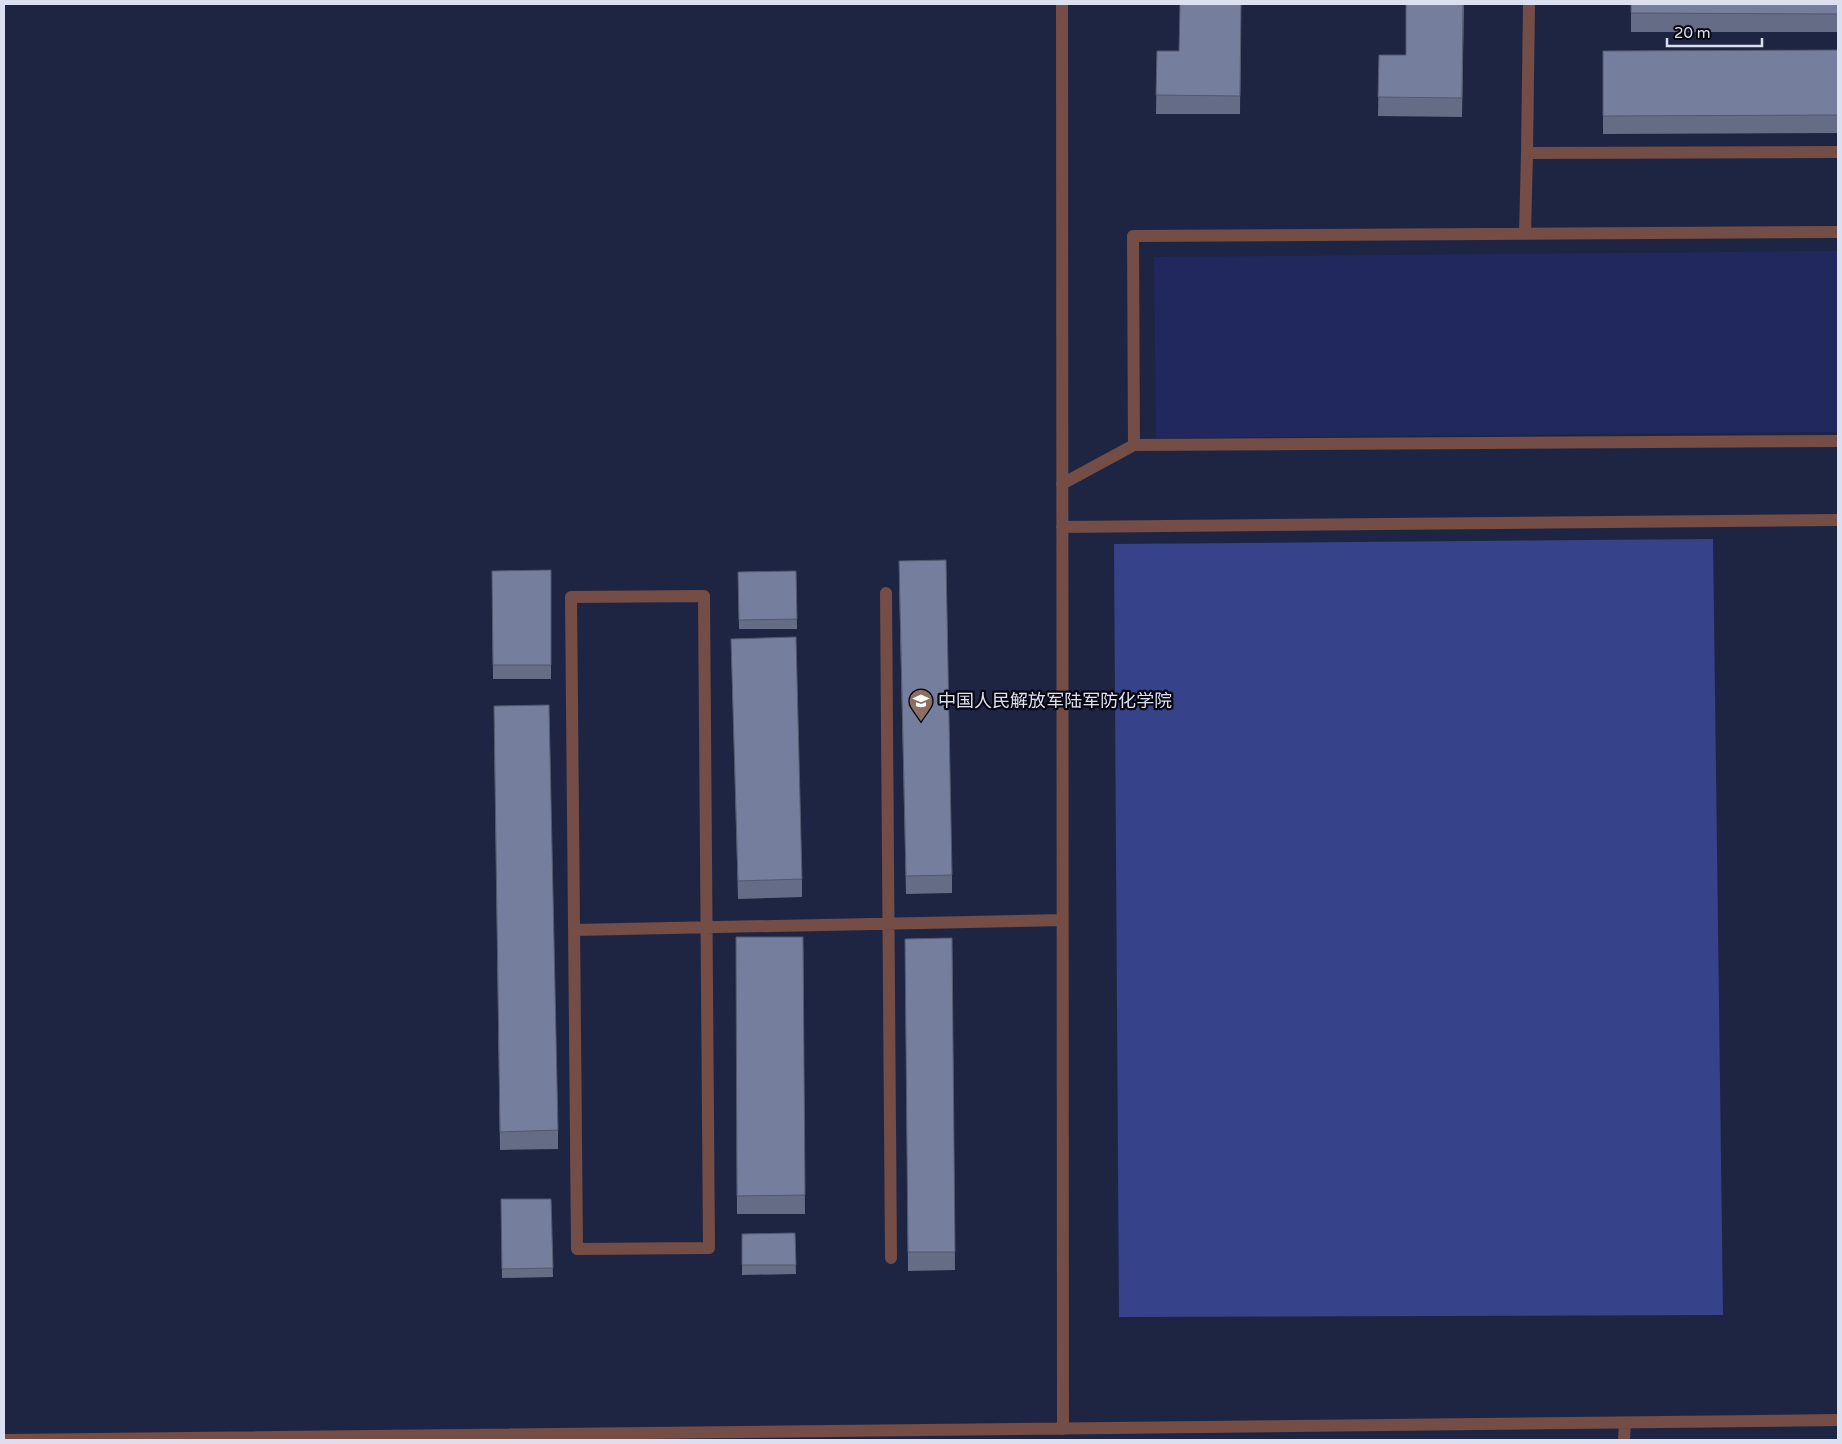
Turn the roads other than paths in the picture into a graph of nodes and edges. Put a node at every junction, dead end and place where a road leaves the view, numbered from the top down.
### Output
1 (1062, 4) edge
2 (1529, 4) edge
3 (1838, 152) edge
4 (1527, 153) junction
5 (1838, 232) edge
6 (1525, 234) junction
7 (1838, 441) edge
8 (1134, 444) junction
9 (1062, 484) junction
10 (1838, 520) edge
11 (1062, 527) junction
12 (886, 593) dead end
13 (1062, 920) junction
14 (889, 924) junction
15 (707, 927) junction
16 (575, 930) junction
17 (891, 1258) dead end
18 (1838, 1420) edge
19 (1625, 1423) junction
20 (1062, 1429) junction
21 (4, 1440) edge
22 (1624, 1440) edge

1 - 9 street
2 - 4 street
3 - 4 street
4 - 6 street
5 - 6 street
6 - 8 street
7 - 8 street
8 - 9 street
9 - 11 street
10 - 11 street
11 - 13 street
12 - 14 street
13 - 14 street
13 - 20 street
14 - 15 street
14 - 17 street
15 - 16 street
15 - 16 street
15 - 16 street
18 - 19 street
19 - 20 street
19 - 22 street
20 - 21 street

